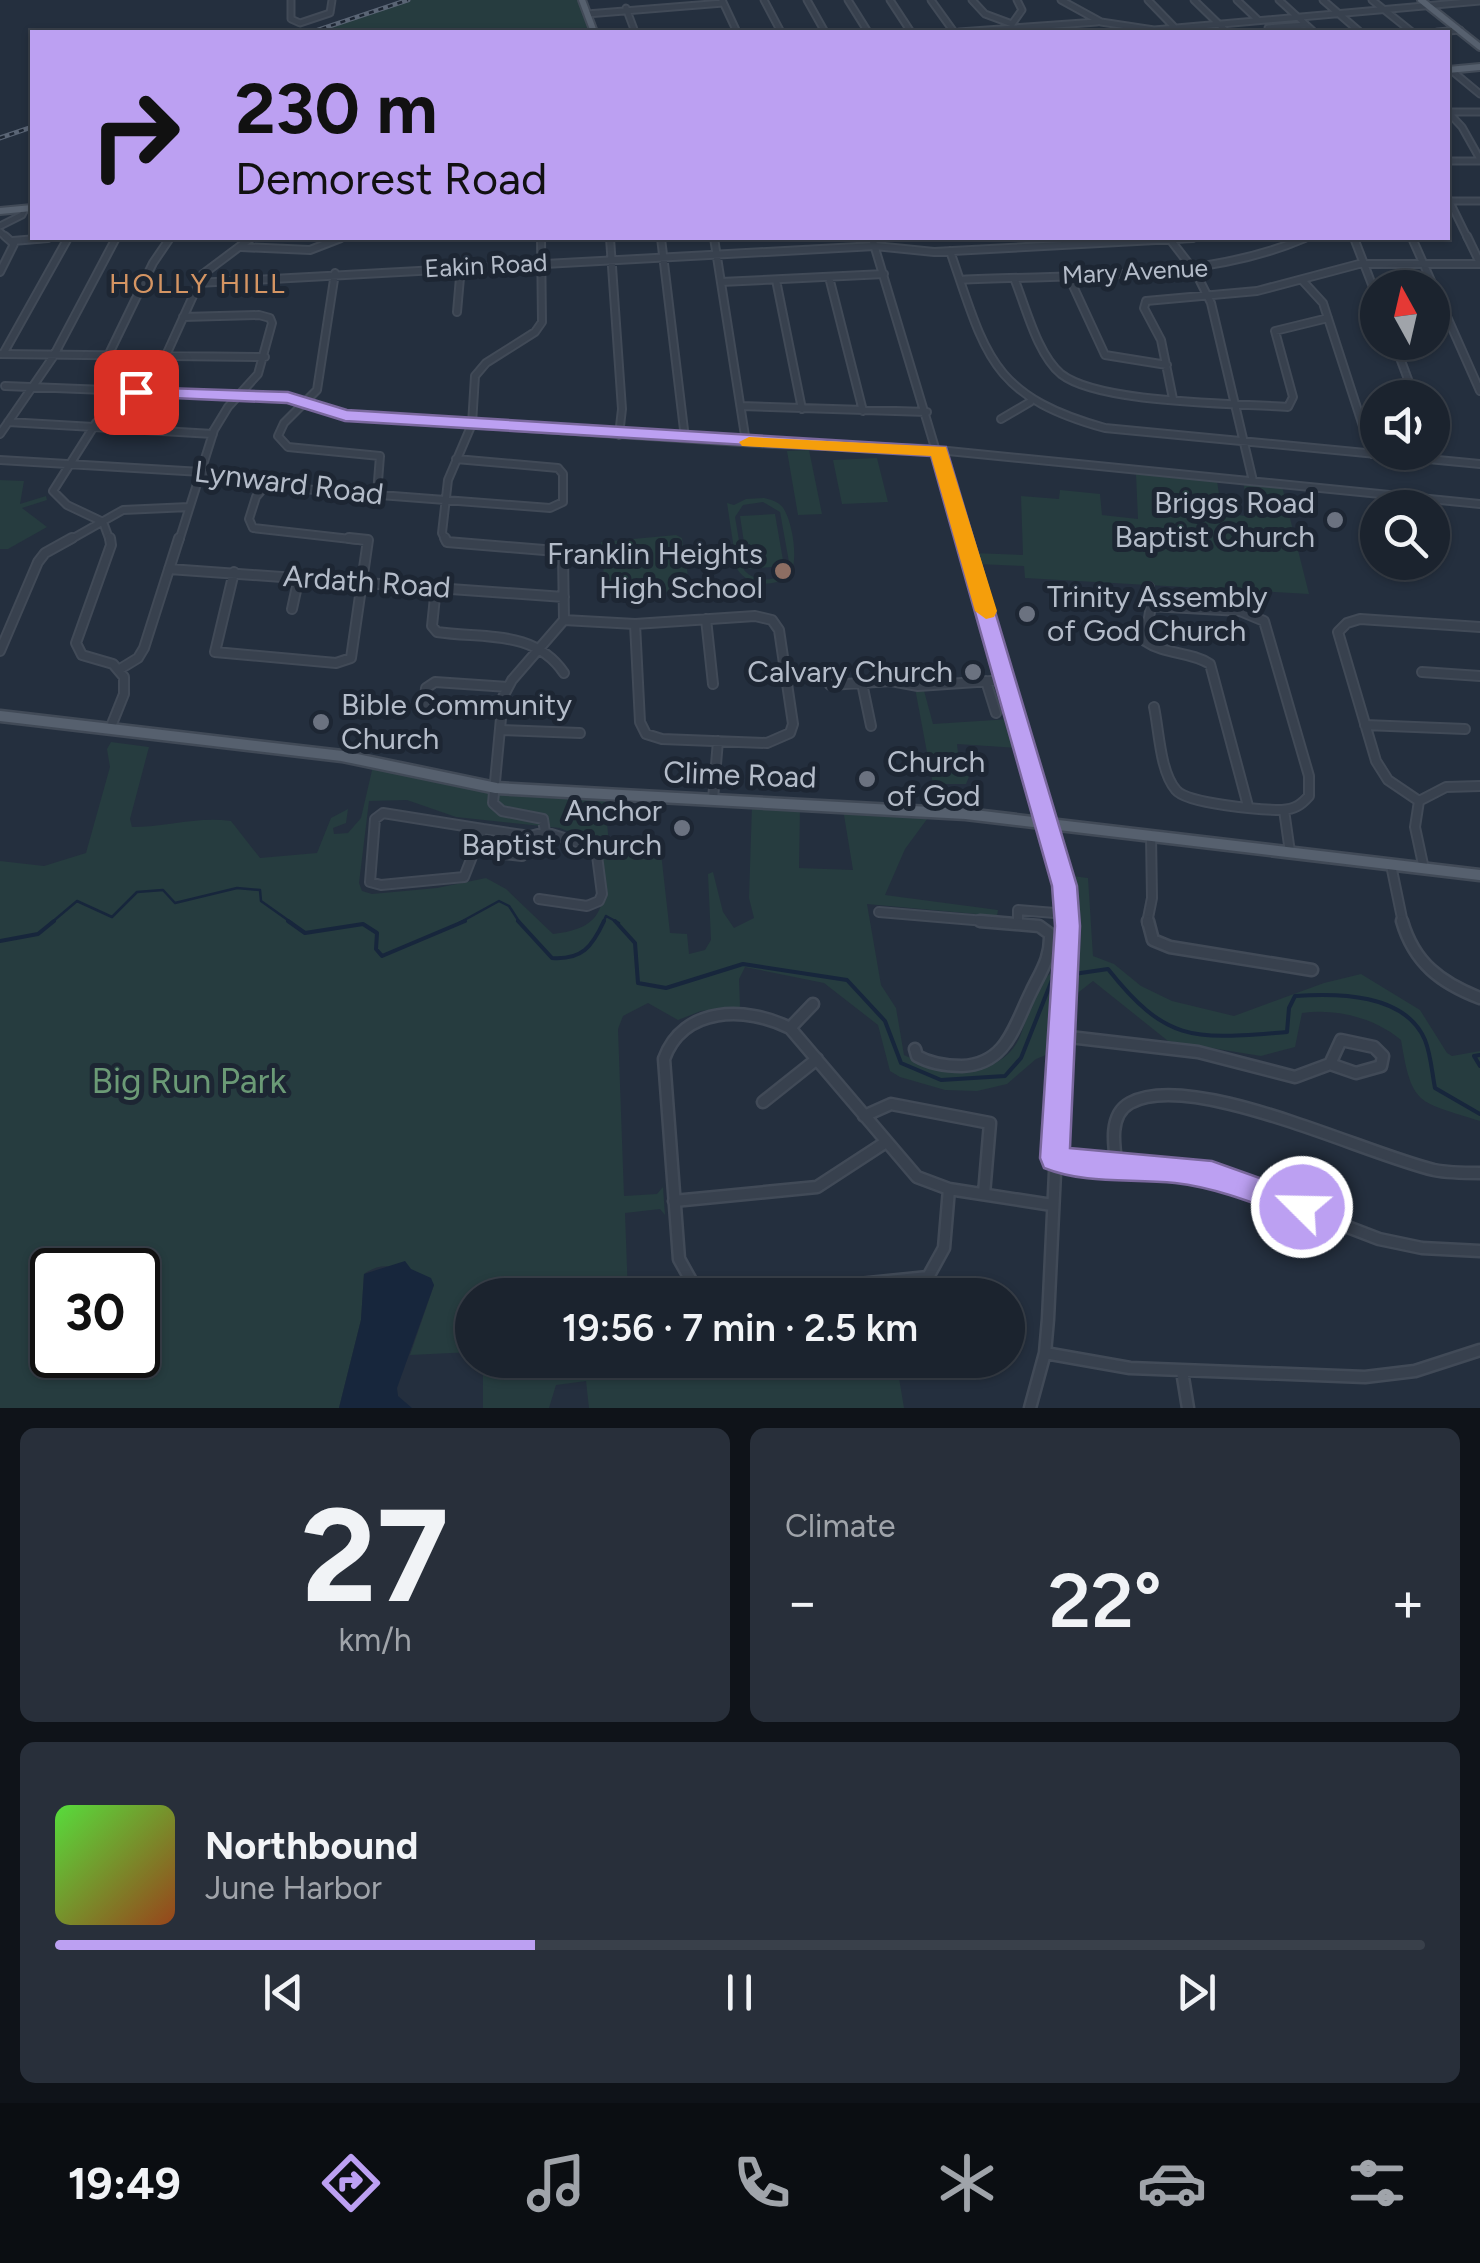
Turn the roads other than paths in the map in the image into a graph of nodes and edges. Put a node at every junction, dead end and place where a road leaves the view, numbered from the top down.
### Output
1 (291, 0) edge
2 (332, 0) edge
3 (582, 0) edge
4 (672, 0) edge
5 (764, 0) edge
6 (807, 0) edge
7 (848, 0) edge
8 (890, 0) edge
9 (931, 0) edge
10 (972, 0) edge
11 (1017, 0) edge
12 (1061, 0) edge
13 (1148, 0) edge
14 (1194, 0) edge
15 (1237, 0) edge
16 (1279, 0) edge
17 (1324, 0) edge
18 (1372, 0) edge
19 (1422, 0) edge
20 (1468, 1) edge
21 (1480, 1) edge
22 (722, 2) edge
23 (650, 6) dead end
24 (1429, 6) junction
25 (675, 7) junction
26 (597, 9) dead end
27 (627, 10) junction
28 (1384, 10) junction
29 (1480, 10) edge
30 (587, 14) junction
31 (1339, 14) junction
32 (1298, 18) junction
33 (1258, 20) junction
34 (1101, 22) junction
35 (1218, 23) junction
36 (1306, 25) junction
37 (1014, 26) junction
38 (593, 30) edge
39 (634, 30) edge
40 (736, 30) edge
41 (780, 30) edge
42 (824, 30) edge
43 (867, 30) edge
44 (910, 30) edge
45 (955, 30) edge
46 (976, 30) edge
47 (1128, 30) edge
48 (1176, 30) edge
49 (1182, 30) edge
50 (1225, 30) edge
51 (1270, 30) edge
52 (1312, 30) edge
53 (1358, 30) edge
54 (1409, 30) edge
55 (1460, 30) junction
56 (1450, 31) edge
57 (1480, 46) edge
58 (1480, 67) edge
59 (1450, 68) edge
60 (1480, 94) edge
61 (1450, 112) edge
62 (1480, 112) edge
63 (1450, 114) edge
64 (1480, 160) edge
65 (1450, 161) edge
66 (1450, 200) edge
67 (1480, 202) edge
68 (1450, 204) edge
69 (29, 209) edge
70 (0, 212) edge
71 (0, 229) edge
72 (30, 240) edge
73 (67, 240) edge
74 (115, 240) edge
75 (169, 240) edge
76 (248, 240) edge
77 (541, 240) edge
78 (610, 240) edge
79 (662, 240) edge
80 (714, 240) edge
81 (766, 240) edge
82 (820, 240) edge
83 (1063, 240) edge
84 (1117, 240) edge
85 (1171, 240) edge
86 (1299, 240) edge
87 (1355, 240) edge
88 (1413, 240) edge
89 (13, 241) junction
90 (339, 241) edge
91 (874, 242) edge
92 (1067, 245) junction
93 (240, 246) junction
94 (822, 248) junction
95 (769, 251) junction
96 (950, 251) junction
97 (716, 254) junction
98 (664, 256) junction
99 (611, 259) junction
100 (542, 262) junction
101 (1480, 263) edge
102 (1364, 264) junction
103 (1423, 264) junction
104 (460, 266) junction
105 (1192, 268) junction
106 (1366, 270) edge
107 (0, 272) edge
108 (335, 273) junction
109 (884, 274) junction
110 (1068, 274) junction
111 (829, 277) junction
112 (1014, 278) junction
113 (776, 280) junction
114 (961, 280) junction
115 (1302, 280) junction
116 (198, 282) junction
117 (721, 282) junction
118 (1208, 296) junction
119 (458, 312) dead end
120 (183, 316) junction
121 (1328, 318) junction
122 (1, 354) edge
123 (265, 356) junction
124 (54, 357) junction
125 (107, 358) junction
126 (165, 358) junction
127 (1166, 364) junction
128 (5, 386) dead end
129 (32, 388) junction
130 (1480, 391) edge
131 (136, 392) junction
132 (240, 394) junction
133 (1173, 399) junction
134 (305, 402) junction
135 (1030, 402) junction
136 (1235, 405) junction
137 (740, 406) junction
138 (802, 409) junction
139 (863, 411) junction
140 (926, 412) junction
141 (1360, 417) edge
142 (1001, 419) dead end
143 (8, 422) junction
144 (472, 424) junction
145 (93, 427) junction
146 (0, 434) edge
147 (213, 434) junction
148 (620, 435) junction
149 (686, 438) junction
150 (746, 442) junction
151 (1243, 442) junction
152 (939, 451) junction
153 (1360, 453) edge
154 (456, 459) junction
155 (0, 460) edge
156 (1450, 461) edge
157 (68, 464) junction
158 (1480, 464) edge
159 (201, 472) junction
160 (1252, 481) junction
161 (266, 485) junction
162 (376, 494) junction
163 (445, 500) junction
164 (1480, 504) edge
165 (189, 507) junction
166 (101, 520) junction
167 (169, 568) junction
168 (234, 572) junction
169 (299, 576) junction
170 (363, 582) junction
171 (436, 587) junction
172 (1149, 588) dead end
173 (564, 597) junction
174 (1151, 606) junction
175 (292, 609) dead end
176 (706, 619) junction
177 (564, 620) junction
178 (634, 623) junction
179 (1480, 627) edge
180 (542, 648) junction
181 (0, 651) edge
182 (120, 668) junction
183 (564, 672) dead end
184 (1422, 672) dead end
185 (1480, 676) edge
186 (1006, 680) junction
187 (986, 681) junction
188 (862, 683) junction
189 (713, 684) dead end
190 (830, 685) dead end
191 (508, 687) junction
192 (1154, 707) dead end
193 (424, 708) dead end
194 (996, 712) dead end
195 (0, 716) edge
196 (1365, 725) junction
197 (870, 726) dead end
198 (110, 729) junction
199 (1465, 729) dead end
200 (501, 730) junction
201 (580, 733) dead end
202 (718, 741) junction
203 (1480, 786) edge
204 (496, 788) junction
205 (713, 799) junction
206 (1419, 801) junction
207 (1248, 806) junction
208 (1284, 810) junction
209 (1048, 822) junction
210 (483, 828) junction
211 (545, 832) junction
212 (1152, 834) junction
213 (530, 836) junction
214 (474, 851) junction
215 (1290, 852) junction
216 (1391, 864) junction
217 (1424, 869) junction
218 (1480, 875) edge
219 (539, 899) dead end
220 (878, 912) dead end
221 (1067, 914) junction
222 (1018, 924) junction
223 (1312, 970) dead end
224 (1480, 998) edge
225 (813, 1004) dead end
226 (790, 1028) junction
227 (1061, 1036) junction
228 (915, 1049) dead end
229 (817, 1059) junction
230 (1330, 1064) junction
231 (763, 1102) dead end
232 (864, 1116) junction
233 (886, 1142) junction
234 (1054, 1158) junction
235 (1117, 1167) junction
236 (1480, 1173) edge
237 (949, 1188) junction
238 (984, 1194) junction
239 (674, 1201) junction
240 (1052, 1205) junction
241 (1480, 1251) edge
242 (689, 1278) edge
243 (924, 1278) edge
244 (1480, 1350) edge
245 (1045, 1353) junction
246 (1182, 1371) junction
247 (1030, 1408) edge
248 (1188, 1408) edge

1 - 2 street
3 - 30 main road
4 - 25 street
5 - 41 street
6 - 42 street
7 - 43 street
8 - 44 street
9 - 45 street
10 - 37 street
11 - 37 street
12 - 34 street
13 - 48 street
14 - 35 street
15 - 33 street
16 - 32 street
17 - 31 street
18 - 28 street
19 - 24 main road
20 - 21 street
20 - 24 street
20 - 29 street
22 - 25 street
22 - 40 street
23 - 27 street
24 - 28 street
24 - 55 main road
25 - 27 street
26 - 27 street
27 - 30 street
27 - 39 street
28 - 31 street
28 - 54 street
30 - 38 main road
31 - 32 street
31 - 53 street
32 - 33 street
32 - 36 street
33 - 35 street
33 - 51 street
34 - 37 street
34 - 47 street
35 - 49 street
35 - 50 street
36 - 51 street
36 - 52 street
37 - 46 street
55 - 56 street
55 - 57 main road
58 - 59 main road
59 - 60 street
61 - 62 street
63 - 64 street
64 - 65 street
66 - 67 street
68 - 101 street
69 - 70 main road
69 - 71 street
71 - 89 street
72 - 89 street
73 - 122 street
74 - 124 street
75 - 125 street
76 - 93 street
77 - 100 street
78 - 99 street
79 - 98 street
80 - 97 street
81 - 95 street
82 - 94 street
83 - 92 street
84 - 92 street, Eakin Road
85 - 105 street
86 - 105 street, Mary Avenue
87 - 102 street
88 - 103 street
89 - 107 street
90 - 93 street
91 - 94 street, Eakin Road
91 - 96 street, Eakin Road
91 - 109 street
92 - 96 street, Eakin Road
93 - 116 street
94 - 95 street, Eakin Road
95 - 97 street, Eakin Road
96 - 114 street
97 - 98 street, Eakin Road
97 - 117 street
98 - 99 street, Eakin Road
98 - 149 street
99 - 100 street, Eakin Road
99 - 148 street
100 - 104 street, Eakin Road
100 - 144 street
101 - 103 street
102 - 103 street
102 - 106 street
102 - 115 street
103 - 130 street
104 - 108 street, Eakin Road
104 - 119 street
105 - 110 street, Mary Avenue
105 - 118 street
108 - 116 street, Eakin Road
108 - 134 street
109 - 111 street
109 - 140 street
110 - 112 street, Mary Avenue
110 - 127 street
111 - 113 street
111 - 139 street
112 - 114 street, Mary Avenue
112 - 133 street
113 - 117 street
113 - 138 street
114 - 135 street
115 - 118 street
115 - 121 street
116 - 120 street
117 - 137 street
118 - 127 street
118 - 136 street
120 - 123 street
120 - 126 street
121 - 136 street
121 - 141 street
122 - 124 street
123 - 126 street
123 - 132 street
124 - 125 street
124 - 129 street
125 - 126 street
126 - 131 street
127 - 133 street
128 - 129 street
129 - 131 street
129 - 143 street
131 - 132 street
131 - 145 street
132 - 134 street
132 - 147 street
133 - 136 street
134 - 144 street
134 - 162 street
135 - 142 street
135 - 151 street
136 - 151 street
137 - 138 street
137 - 150 street
138 - 139 street
139 - 140 street
140 - 152 street
143 - 145 street
143 - 146 street
144 - 148 street
144 - 154 street
145 - 147 street
145 - 157 street
147 - 159 street
148 - 149 street
149 - 150 street
150 - 152 street
151 - 153 street
151 - 160 street
152 - 160 street
152 - 186 street
154 - 163 street
154 - 163 street, Lynward Road
155 - 157 street, Lynward Road
156 - 158 street
157 - 159 street, Lynward Road
157 - 166 street
159 - 161 street, Lynward Road
159 - 165 street
160 - 164 street
161 - 162 street, Lynward Road
161 - 170 street
162 - 163 street, Lynward Road
163 - 173 street
165 - 166 street
165 - 167 street
166 - 181 street
166 - 182 street
167 - 168 street, Ardath Road
167 - 182 street
168 - 169 street, Ardath Road
168 - 170 street
169 - 170 street, Ardath Road
169 - 175 street
170 - 171 street, Ardath Road
171 - 173 street, Ardath Road
171 - 180 street
172 - 174 street
173 - 177 street
174 - 207 street
174 - 208 street
176 - 178 street
176 - 189 street
176 - 202 street
177 - 178 street
177 - 180 street
178 - 202 street
179 - 196 street
180 - 183 street
180 - 191 street
182 - 198 street
184 - 185 street
186 - 187 street
186 - 209 street
187 - 188 street
187 - 194 street
188 - 190 street
188 - 197 street
191 - 193 street
191 - 200 street
192 - 207 street
195 - 198 main road, Clime Road
196 - 199 street
196 - 206 street
198 - 204 main road, Clime Road
200 - 201 street
200 - 204 street
202 - 205 street
203 - 206 street
204 - 205 main road, Clime Road
204 - 211 street
205 - 209 main road, Clime Road
206 - 217 street
207 - 208 street
208 - 215 street
209 - 212 main road, Clime Road
209 - 221 street
210 - 213 street
210 - 214 street
210 - 214 street
211 - 213 street
211 - 219 street
212 - 215 main road, Clime Road
212 - 223 street
213 - 214 street
215 - 216 main road, Clime Road
216 - 217 main road, Clime Road
216 - 224 street
217 - 218 main road, Clime Road
220 - 222 street
221 - 222 street
221 - 227 street
222 - 228 street
225 - 226 street
226 - 229 street
226 - 239 street
227 - 230 street
227 - 234 street
229 - 231 street
229 - 232 street
230 - 230 street
232 - 233 street
232 - 238 street
233 - 237 street
233 - 239 street
234 - 235 street
234 - 240 street
235 - 236 street
235 - 241 street
237 - 238 street
237 - 243 street
238 - 240 street
239 - 242 street
240 - 245 street
244 - 246 street
245 - 246 street
245 - 247 street
246 - 248 street

